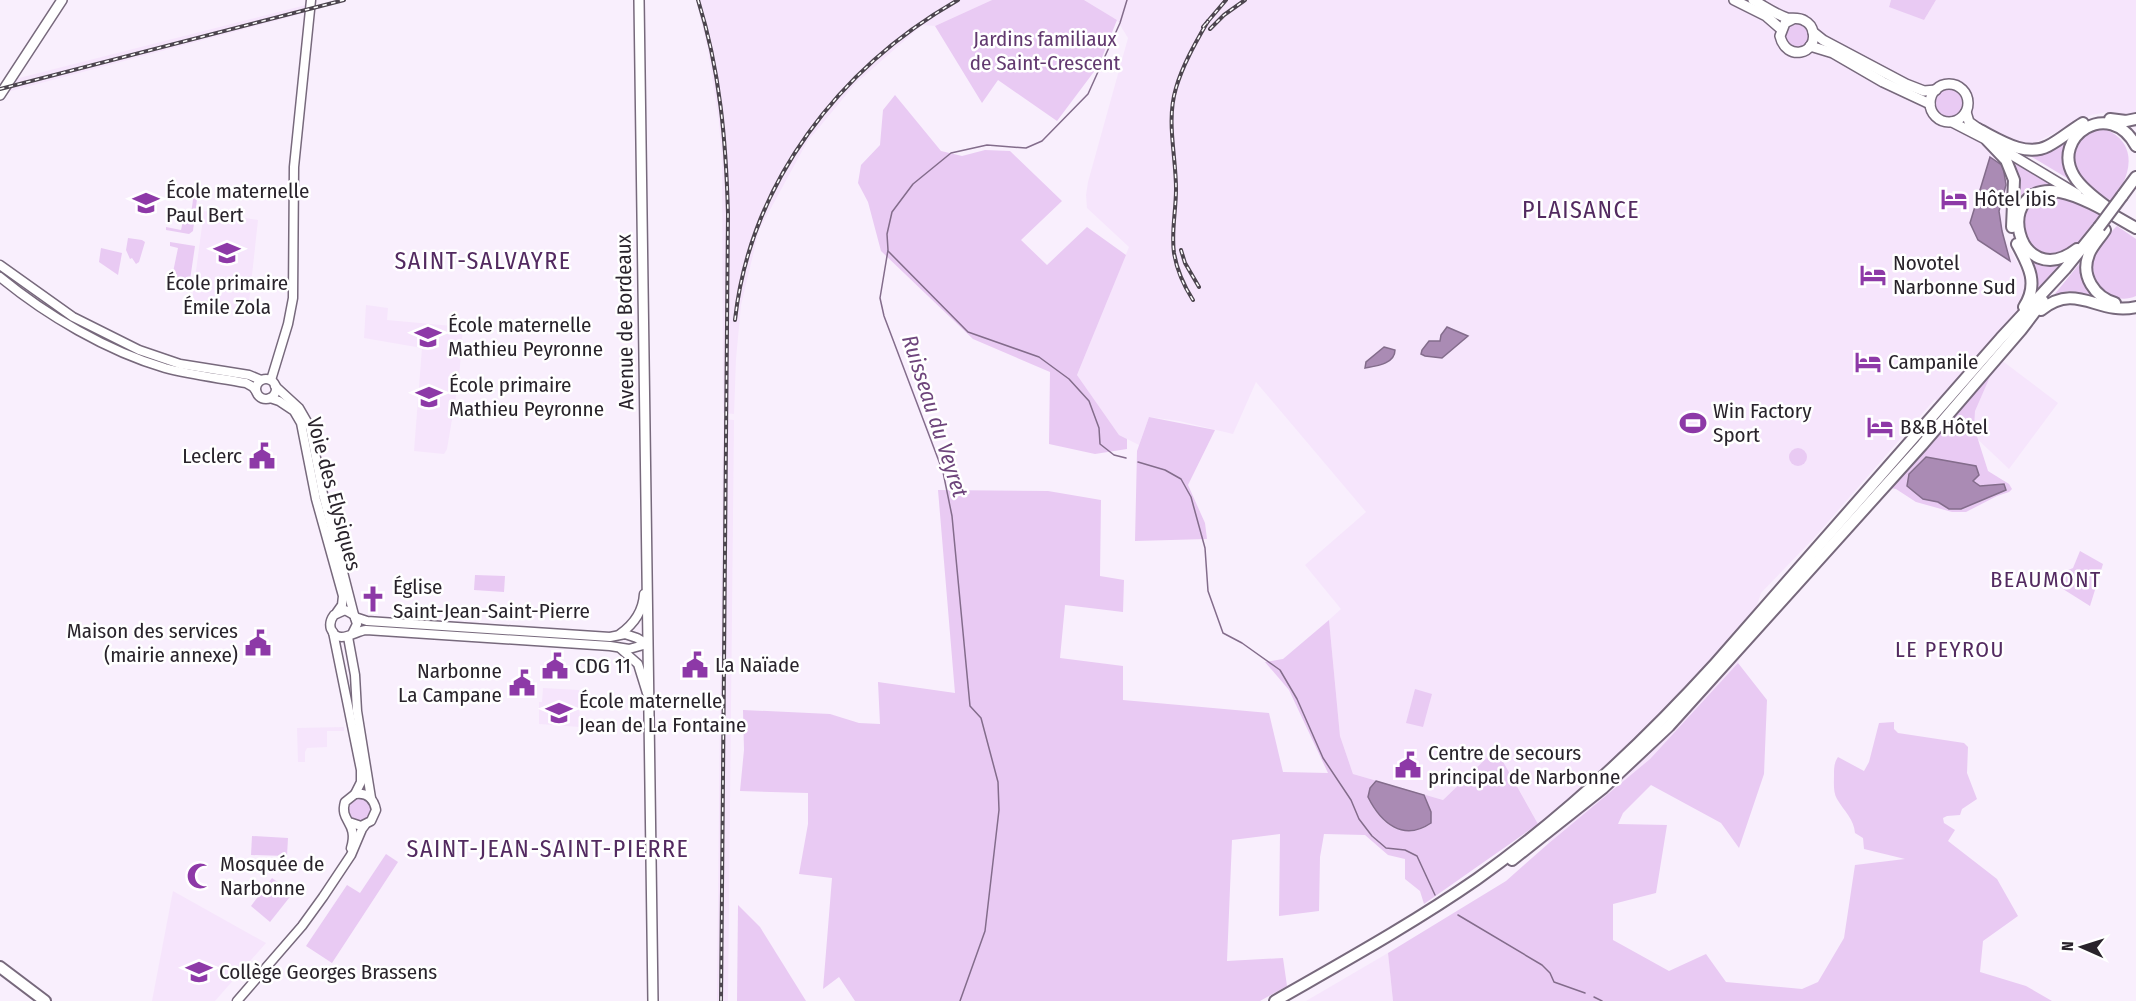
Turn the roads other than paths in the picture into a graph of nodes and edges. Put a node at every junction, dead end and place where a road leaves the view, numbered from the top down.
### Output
1 (62, 0) edge
2 (311, 0) edge
3 (639, 0) edge
4 (1734, 0) edge
5 (1753, 0) edge
6 (1793, 19) junction
7 (1781, 29) junction
8 (1814, 32) junction
9 (1810, 46) junction
10 (1936, 90) junction
11 (0, 94) edge
12 (1930, 104) junction
13 (1966, 112) junction
14 (2136, 119) edge
15 (1952, 122) junction
16 (1978, 129) junction
17 (1987, 140) junction
18 (2136, 146) edge
19 (2136, 171) edge
20 (2135, 183) edge
21 (2104, 208) junction
22 (2136, 227) edge
23 (2102, 228) junction
24 (2086, 242) junction
25 (0, 265) edge
26 (0, 277) edge
27 (2136, 302) edge
28 (2136, 307) edge
29 (2021, 330) junction
30 (2001, 338) junction
31 (269, 382) junction
32 (256, 391) junction
33 (270, 398) junction
34 (646, 576) junction
35 (338, 612) junction
36 (355, 616) junction
37 (333, 632) junction
38 (620, 634) junction
39 (350, 635) junction
40 (533, 636) junction
41 (570, 639) junction
42 (647, 644) junction
43 (621, 648) junction
44 (648, 697) junction
45 (355, 794) junction
46 (371, 798) junction
47 (349, 822) junction
48 (365, 825) junction
49 (345, 865) junction
50 (0, 967) edge
51 (45, 1001) edge
52 (237, 1001) edge
53 (653, 1001) edge
54 (1275, 1001) edge
55 (1288, 1001) edge

1 - 11 main road
2 - 31 street
3 - 34 main road, Avenue de Bordeaux
4 - 7 main road
5 - 6 main road
6 - 7 main road
6 - 8 main road
7 - 9 main road
8 - 9 main road
8 - 10 main road
9 - 12 main road
10 - 12 main road
10 - 13 main road
12 - 15 main road
13 - 15 main road
13 - 16 main road
14 - 16 main road
15 - 17 main road
16 - 21 main road
17 - 21 main road
17 - 30 main road
18 - 21 main road
19 - 20 main road
20 - 23 main road, bridge
21 - 22 main road
21 - 24 main road
23 - 24 main road
23 - 27 main road
23 - 29 main road
24 - 30 main road
25 - 31 street, Voie des Elysiques
26 - 32 street
28 - 29 main road
29 - 55 main road
30 - 54 main road
31 - 32 street
31 - 33 street
31 - 36 street, Voie des Elysiques
32 - 33 street
33 - 35 street, Voie des Elysiques
34 - 38 street
34 - 42 main road, Avenue de Bordeaux
35 - 36 street
35 - 37 street
36 - 39 street
36 - 40 street
37 - 39 street
37 - 45 street
38 - 41 street
38 - 42 street
39 - 40 street
39 - 46 street
40 - 41 street
41 - 43 street
42 - 43 street
42 - 44 main road, Avenue de Bordeaux
43 - 44 street
44 - 53 main road, Avenue de Bordeaux
45 - 46 street
45 - 47 street
46 - 48 street
47 - 48 street
47 - 49 street
48 - 49 street
49 - 52 street
50 - 51 main road

